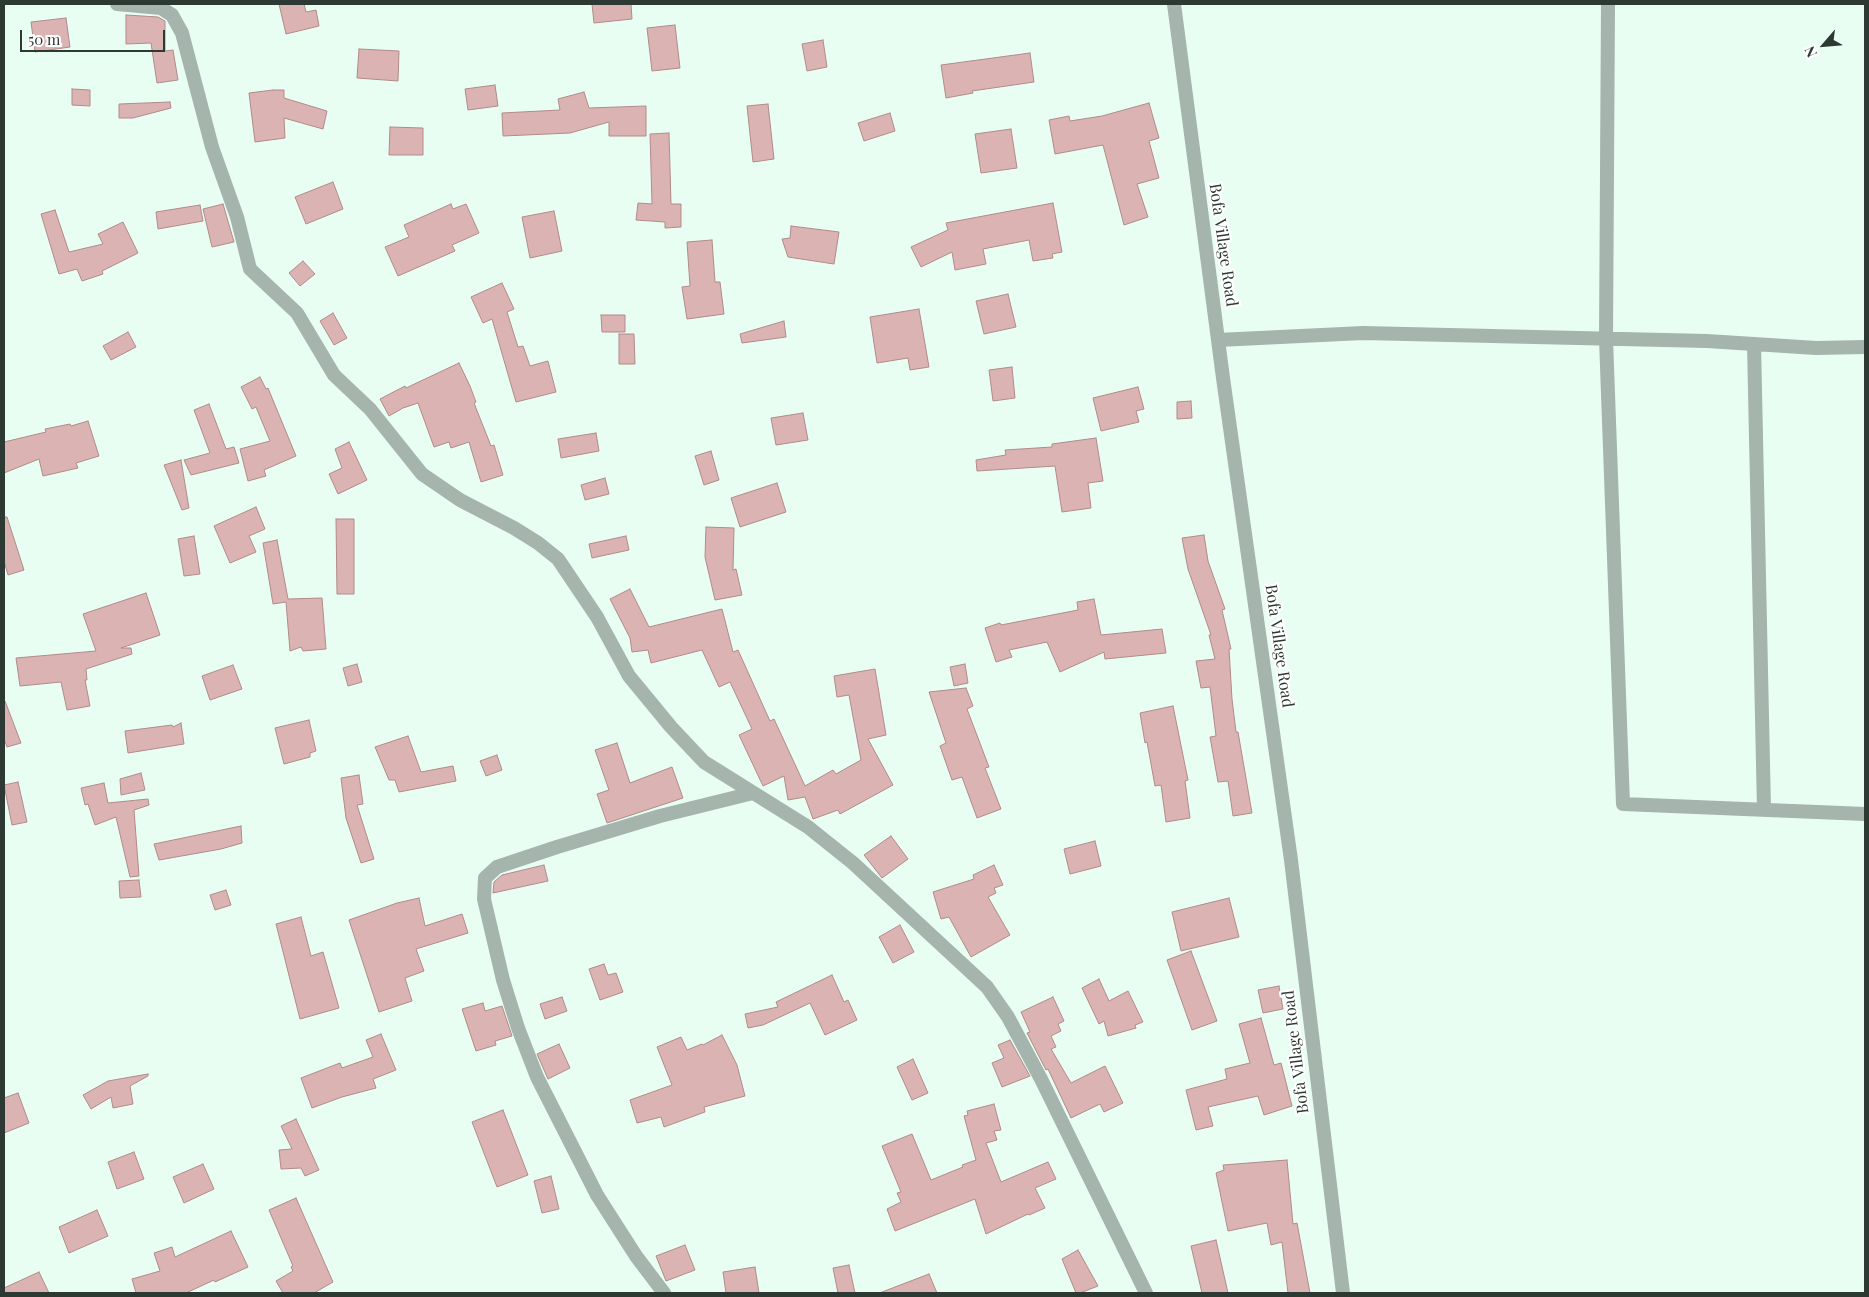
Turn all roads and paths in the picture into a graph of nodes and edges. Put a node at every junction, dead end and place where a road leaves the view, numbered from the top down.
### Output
1 (117, 4) edge
2 (1174, 4) edge
3 (1608, 4) edge
4 (1606, 339) junction
5 (1218, 340) junction
6 (1754, 344) junction
7 (1865, 347) edge
8 (754, 793) junction
9 (1764, 810) junction
10 (1865, 814) edge
11 (664, 1293) edge
12 (1146, 1293) edge
13 (1343, 1293) edge

1 - 8 street
2 - 5 street, Bofa Village Road
3 - 4 street
4 - 5 street
4 - 6 street
4 - 9 street
5 - 13 street, Bofa Village Road
6 - 7 street
6 - 9 street
8 - 11 street
8 - 12 street
9 - 10 street

